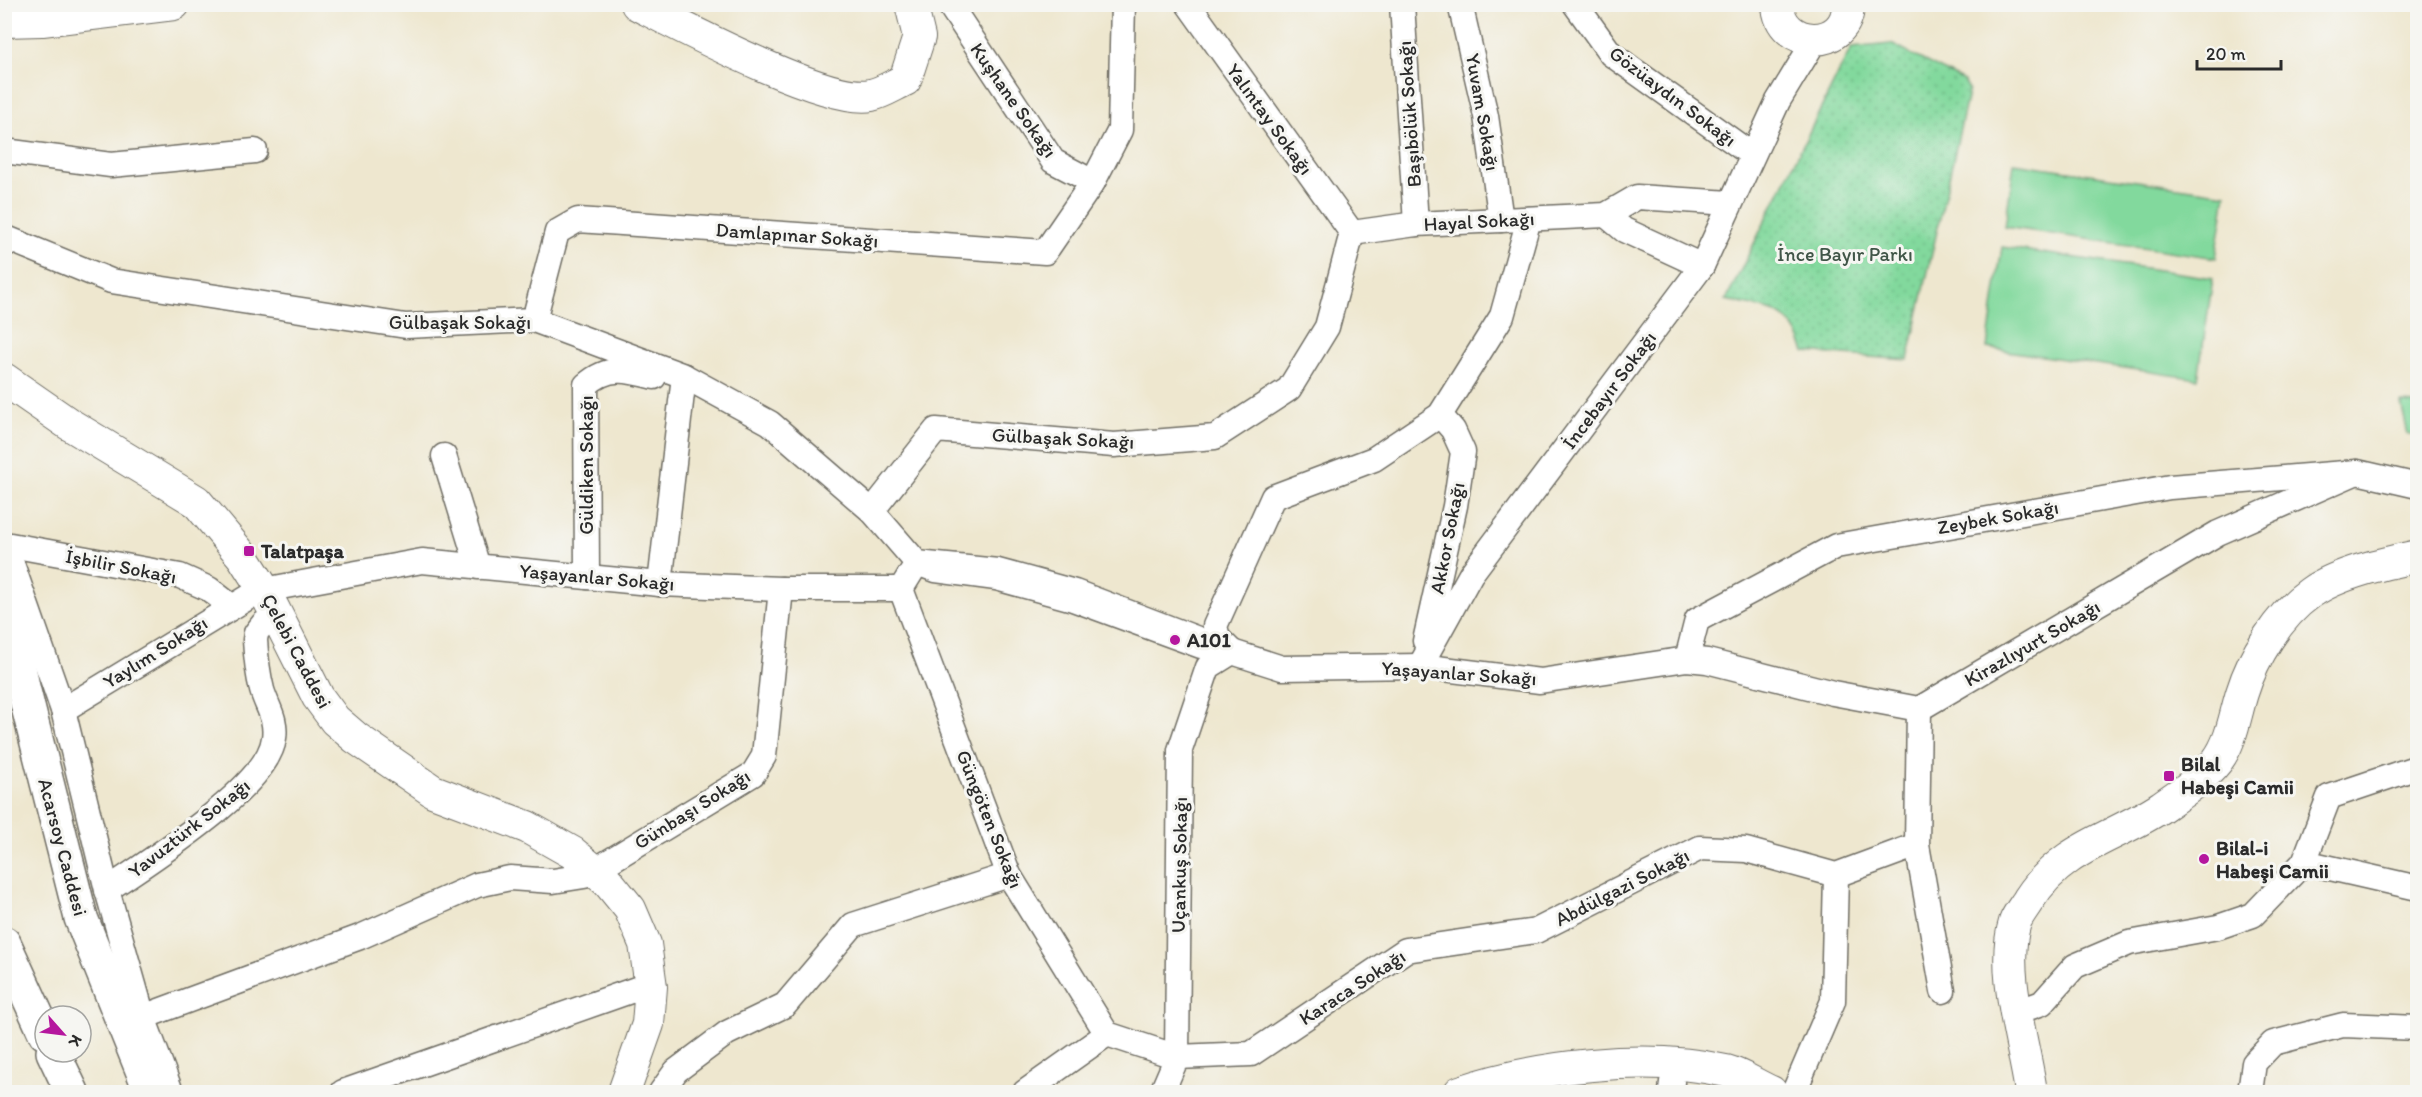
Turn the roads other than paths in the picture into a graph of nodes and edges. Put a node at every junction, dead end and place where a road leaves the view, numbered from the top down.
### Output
1 (174, 4) edge
2 (637, 4) edge
3 (911, 4) edge
4 (949, 4) edge
5 (1123, 4) edge
6 (1188, 4) edge
7 (1402, 4) edge
8 (1460, 4) edge
9 (1575, 4) edge
10 (1778, 4) edge
11 (1849, 6) edge
12 (4, 21) edge
13 (1804, 38) junction
14 (4, 151) edge
15 (255, 151) dead end
16 (1752, 155) junction
17 (1093, 182) junction
18 (1730, 203) junction
19 (1606, 215) junction
20 (1529, 219) junction
21 (1502, 220) junction
22 (1416, 224) junction
23 (1352, 233) junction
24 (4, 237) edge
25 (1702, 266) junction
26 (534, 320) junction
27 (4, 378) edge
28 (683, 380) junction
29 (4, 397) edge
30 (1440, 415) junction
31 (444, 456) dead end
32 (2357, 472) junction
33 (2418, 486) edge
34 (872, 511) junction
35 (5, 544) edge
36 (2418, 556) edge
37 (917, 562) junction
38 (478, 567) junction
39 (2418, 574) edge
40 (587, 577) junction
41 (660, 584) junction
42 (781, 589) junction
43 (901, 590) junction
44 (4, 592) edge
45 (248, 597) junction
46 (263, 624) junction
47 (1232, 652) junction
48 (1687, 659) junction
49 (1420, 666) junction
50 (4, 695) edge
51 (1919, 709) junction
52 (63, 710) junction
53 (2418, 767) edge
54 (1917, 844) junction
55 (2304, 862) junction
56 (589, 873) junction
57 (1009, 875) junction
58 (1836, 875) junction
59 (2418, 888) edge
60 (107, 891) junction
61 (1536, 931) joint
62 (4, 943) edge
63 (645, 985) junction
64 (1943, 992) dead end
65 (33, 1007) edge
66 (2031, 1007) junction
67 (2418, 1028) edge
68 (1107, 1034) junction
69 (143, 1038) junction
70 (1177, 1057) junction
71 (59, 1064) edge
72 (1672, 1079) edge
73 (72, 1092) edge
74 (130, 1092) edge
75 (151, 1092) edge
76 (171, 1092) edge
77 (343, 1092) edge
78 (606, 1092) edge
79 (624, 1092) edge
80 (661, 1092) edge
81 (1025, 1092) edge
82 (1162, 1092) edge
83 (1460, 1092) edge
84 (1548, 1092) edge
85 (1726, 1092) edge
86 (1771, 1092) edge
87 (1794, 1092) edge
88 (2031, 1092) edge
89 (2049, 1092) edge
90 (2250, 1092) edge

1 - 12 street
2 - 3 street
4 - 17 street, Kuşhane Sokağı
5 - 17 street
6 - 23 street, Yalıntay Sokağı
7 - 22 street, Başıbölük Sokağı
8 - 21 street, Yuvam Sokağı
9 - 16 street, Gözüaydın Sokağı
10 - 13 street
11 - 13 street
13 - 16 street, İncebayır Sokağı
14 - 15 street
16 - 18 street, İncebayır Sokağı
17 - 26 street, Damlapınar Sokağı
18 - 19 street, Hayal Sokağı
18 - 25 street, İncebayır Sokağı
19 - 20 street, Hayal Sokağı
19 - 25 street
20 - 21 street, Hayal Sokağı
20 - 30 street
21 - 22 street, Hayal Sokağı
22 - 23 street, Hayal Sokağı
23 - 34 street, Gülbaşak Sokağı
24 - 26 street, Gülbaşak Sokağı
25 - 49 street, İncebayır Sokağı
26 - 28 street, Gülbaşak Sokağı
27 - 45 street, Çelebi Caddesi
28 - 34 street, Gülbaşak Sokağı
28 - 40 street, Güldiken Sokağı
28 - 41 street
29 - 45 street, Çelebi Caddesi
30 - 47 street
30 - 49 street, Akkor Sokağı
31 - 38 street
32 - 33 street, Zeybek Sokağı
32 - 48 street, Zeybek Sokağı
32 - 51 street, Kirazlıyurt Sokağı
34 - 37 street, Gülbaşak Sokağı
35 - 45 street, İşbilir Sokağı
35 - 52 street
36 - 88 street
37 - 43 street
37 - 47 street, Yaşayanlar Sokağı
38 - 40 street, Yaşayanlar Sokağı
38 - 45 street, Yaşayanlar Sokağı
39 - 66 street
40 - 41 street, Yaşayanlar Sokağı
41 - 42 street, Yaşayanlar Sokağı
42 - 43 street, Yaşayanlar Sokağı
42 - 56 street, Günbaşı Sokağı
43 - 57 street, Güngöten Sokağı
44 - 69 main road, Acarsoy Caddesi
45 - 46 street, Çelebi Caddesi
45 - 52 street, Yaylım Sokağı
45 - 56 street, Çelebi Caddesi
46 - 56 street, Çelebi Caddesi
46 - 60 street, Yavuztürk Sokağı
47 - 49 street, Yaşayanlar Sokağı
47 - 70 street, Uçankuş Sokağı
48 - 49 street, Yaşayanlar Sokağı
48 - 51 street
50 - 74 main road, Acarsoy Caddesi
51 - 54 street
52 - 60 street
53 - 55 street
54 - 58 street
54 - 64 street
55 - 59 street
55 - 66 street
56 - 63 street, Çelebi Caddesi
56 - 69 street
57 - 68 street, Güngöten Sokağı
57 - 80 street
58 - 61 street, Abdülgazi Sokağı
58 - 87 street
60 - 69 street
61 - 70 street, Karaca Sokağı
62 - 65 main road
63 - 77 street
63 - 78 street, Çelebi Caddesi
63 - 79 street, Çelebi Caddesi
66 - 89 street
67 - 90 street
68 - 70 street
68 - 81 street
69 - 75 main road, Acarsoy Caddesi
69 - 76 street
70 - 82 street, Uçankuş Sokağı
71 - 73 main road
72 - 83 street
72 - 84 street
72 - 85 street
72 - 86 street

